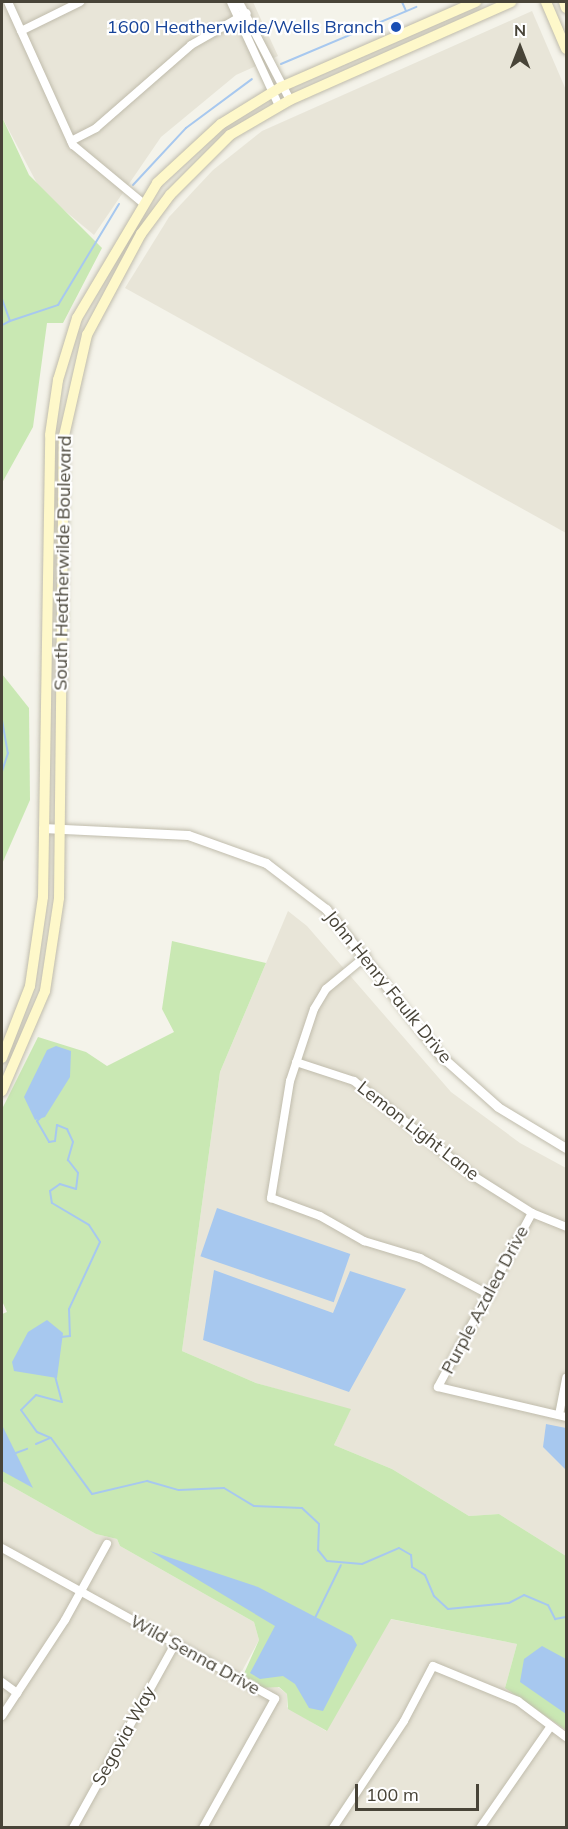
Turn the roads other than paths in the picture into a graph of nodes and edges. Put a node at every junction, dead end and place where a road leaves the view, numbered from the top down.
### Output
1 (8, 2) edge
2 (80, 2) edge
3 (231, 2) edge
4 (239, 2) edge
5 (476, 2) edge
6 (512, 2) edge
7 (546, 2) edge
8 (564, 2) edge
9 (567, 8) edge
10 (247, 13) junction
11 (237, 17) junction
12 (21, 31) junction
13 (567, 49) edge
14 (281, 87) junction
15 (269, 93) junction
16 (290, 100) junction
17 (279, 106) junction
18 (70, 141) junction
19 (144, 204) junction
20 (48, 487) junction
21 (62, 487) junction
22 (43, 828) junction
23 (60, 828) junction
24 (366, 956) junction
25 (2, 1058) edge
26 (296, 1062) junction
27 (2, 1091) edge
28 (567, 1148) edge
29 (532, 1213) junction
30 (567, 1227) edge
31 (489, 1295) junction
32 (567, 1378) edge
33 (563, 1416) edge
34 (107, 1544) dead end
35 (2, 1548) edge
36 (79, 1593) junction
37 (175, 1644) junction
38 (2, 1682) edge
39 (17, 1693) junction
40 (2, 1716) edge
41 (551, 1726) junction
42 (567, 1737) edge
43 (73, 1827) edge
44 (203, 1827) edge
45 (333, 1827) edge
46 (480, 1827) edge

1 - 12 street
2 - 12 street
3 - 11 street
4 - 10 street
5 - 14 main road, South Heatherwilde Boulevard
6 - 16 main road, South Heatherwilde Boulevard
7 - 13 main road
8 - 9 main road
10 - 11 street
10 - 14 street
11 - 15 street
11 - 18 street
12 - 18 street
14 - 15 main road, South Heatherwilde Boulevard
14 - 16 street
15 - 17 street
15 - 19 main road, South Heatherwilde Boulevard
16 - 17 main road, South Heatherwilde Boulevard
17 - 21 main road, South Heatherwilde Boulevard
18 - 19 street
19 - 20 main road, South Heatherwilde Boulevard
20 - 21 main road
20 - 22 main road, South Heatherwilde Boulevard
21 - 23 main road, South Heatherwilde Boulevard
22 - 23 street, John Henry Faulk Drive
22 - 25 main road, South Heatherwilde Boulevard
23 - 24 street, John Henry Faulk Drive
23 - 27 main road, South Heatherwilde Boulevard
24 - 26 street
24 - 28 street, John Henry Faulk Drive
26 - 29 street, Lemon Light Lane
26 - 31 street
29 - 30 street, Lemon Light Lane
29 - 31 street, Purple Azalea Drive
31 - 33 street, Purple Azalea Drive
32 - 33 street
34 - 36 street
35 - 36 street, Wild Senna Drive
36 - 37 street, Wild Senna Drive
36 - 39 street
37 - 43 street, Segovia Way
37 - 44 street, Wild Senna Drive
38 - 39 street
39 - 40 street
41 - 42 street
41 - 45 street
41 - 46 street

